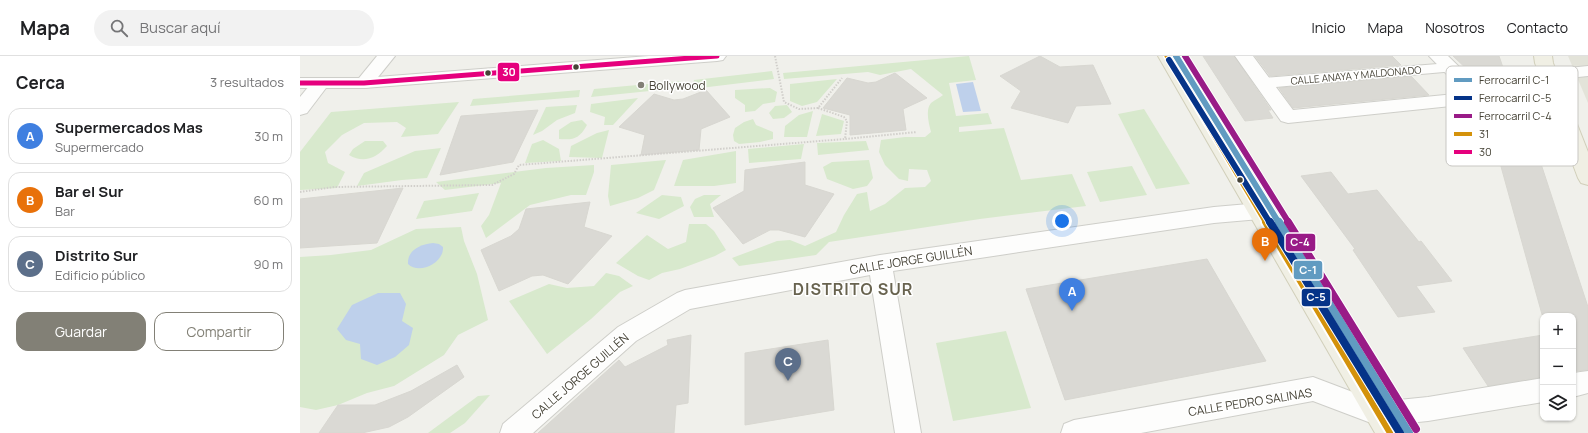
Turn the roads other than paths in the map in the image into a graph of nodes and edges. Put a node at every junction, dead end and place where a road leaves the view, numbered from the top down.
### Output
1 (386, 56) edge
2 (717, 56) edge
3 (1168, 56) edge
4 (1244, 56) edge
5 (1444, 62) edge
6 (1543, 62) edge
7 (1566, 66) edge
8 (1578, 68) edge
9 (1588, 70) edge
10 (300, 83) edge
11 (1263, 83) junction
12 (320, 84) junction
13 (364, 84) junction
14 (1446, 101) edge
15 (300, 108) edge
16 (1578, 152) edge
17 (1588, 178) edge
18 (1260, 211) junction
19 (880, 264) junction
20 (1588, 382) edge
21 (1576, 384) edge
22 (1540, 390) edge
23 (1385, 423) edge
24 (513, 433) edge
25 (908, 433) edge
26 (1074, 433) edge

1 - 13 street
2 - 13 street
3 - 18 main road
4 - 11 street
5 - 11 street, CALLE ANAYA Y MALDONADO
6 - 7 street
8 - 9 street
10 - 12 street
11 - 14 street
12 - 13 street
12 - 15 street
16 - 17 main road
18 - 19 street, CALLE JORGE GUILLÉN
18 - 23 main road
19 - 24 street, CALLE JORGE GUILLÉN
19 - 25 street
20 - 21 street
22 - 23 street, CALLE PEDRO SALINAS
23 - 26 street, CALLE PEDRO SALINAS

